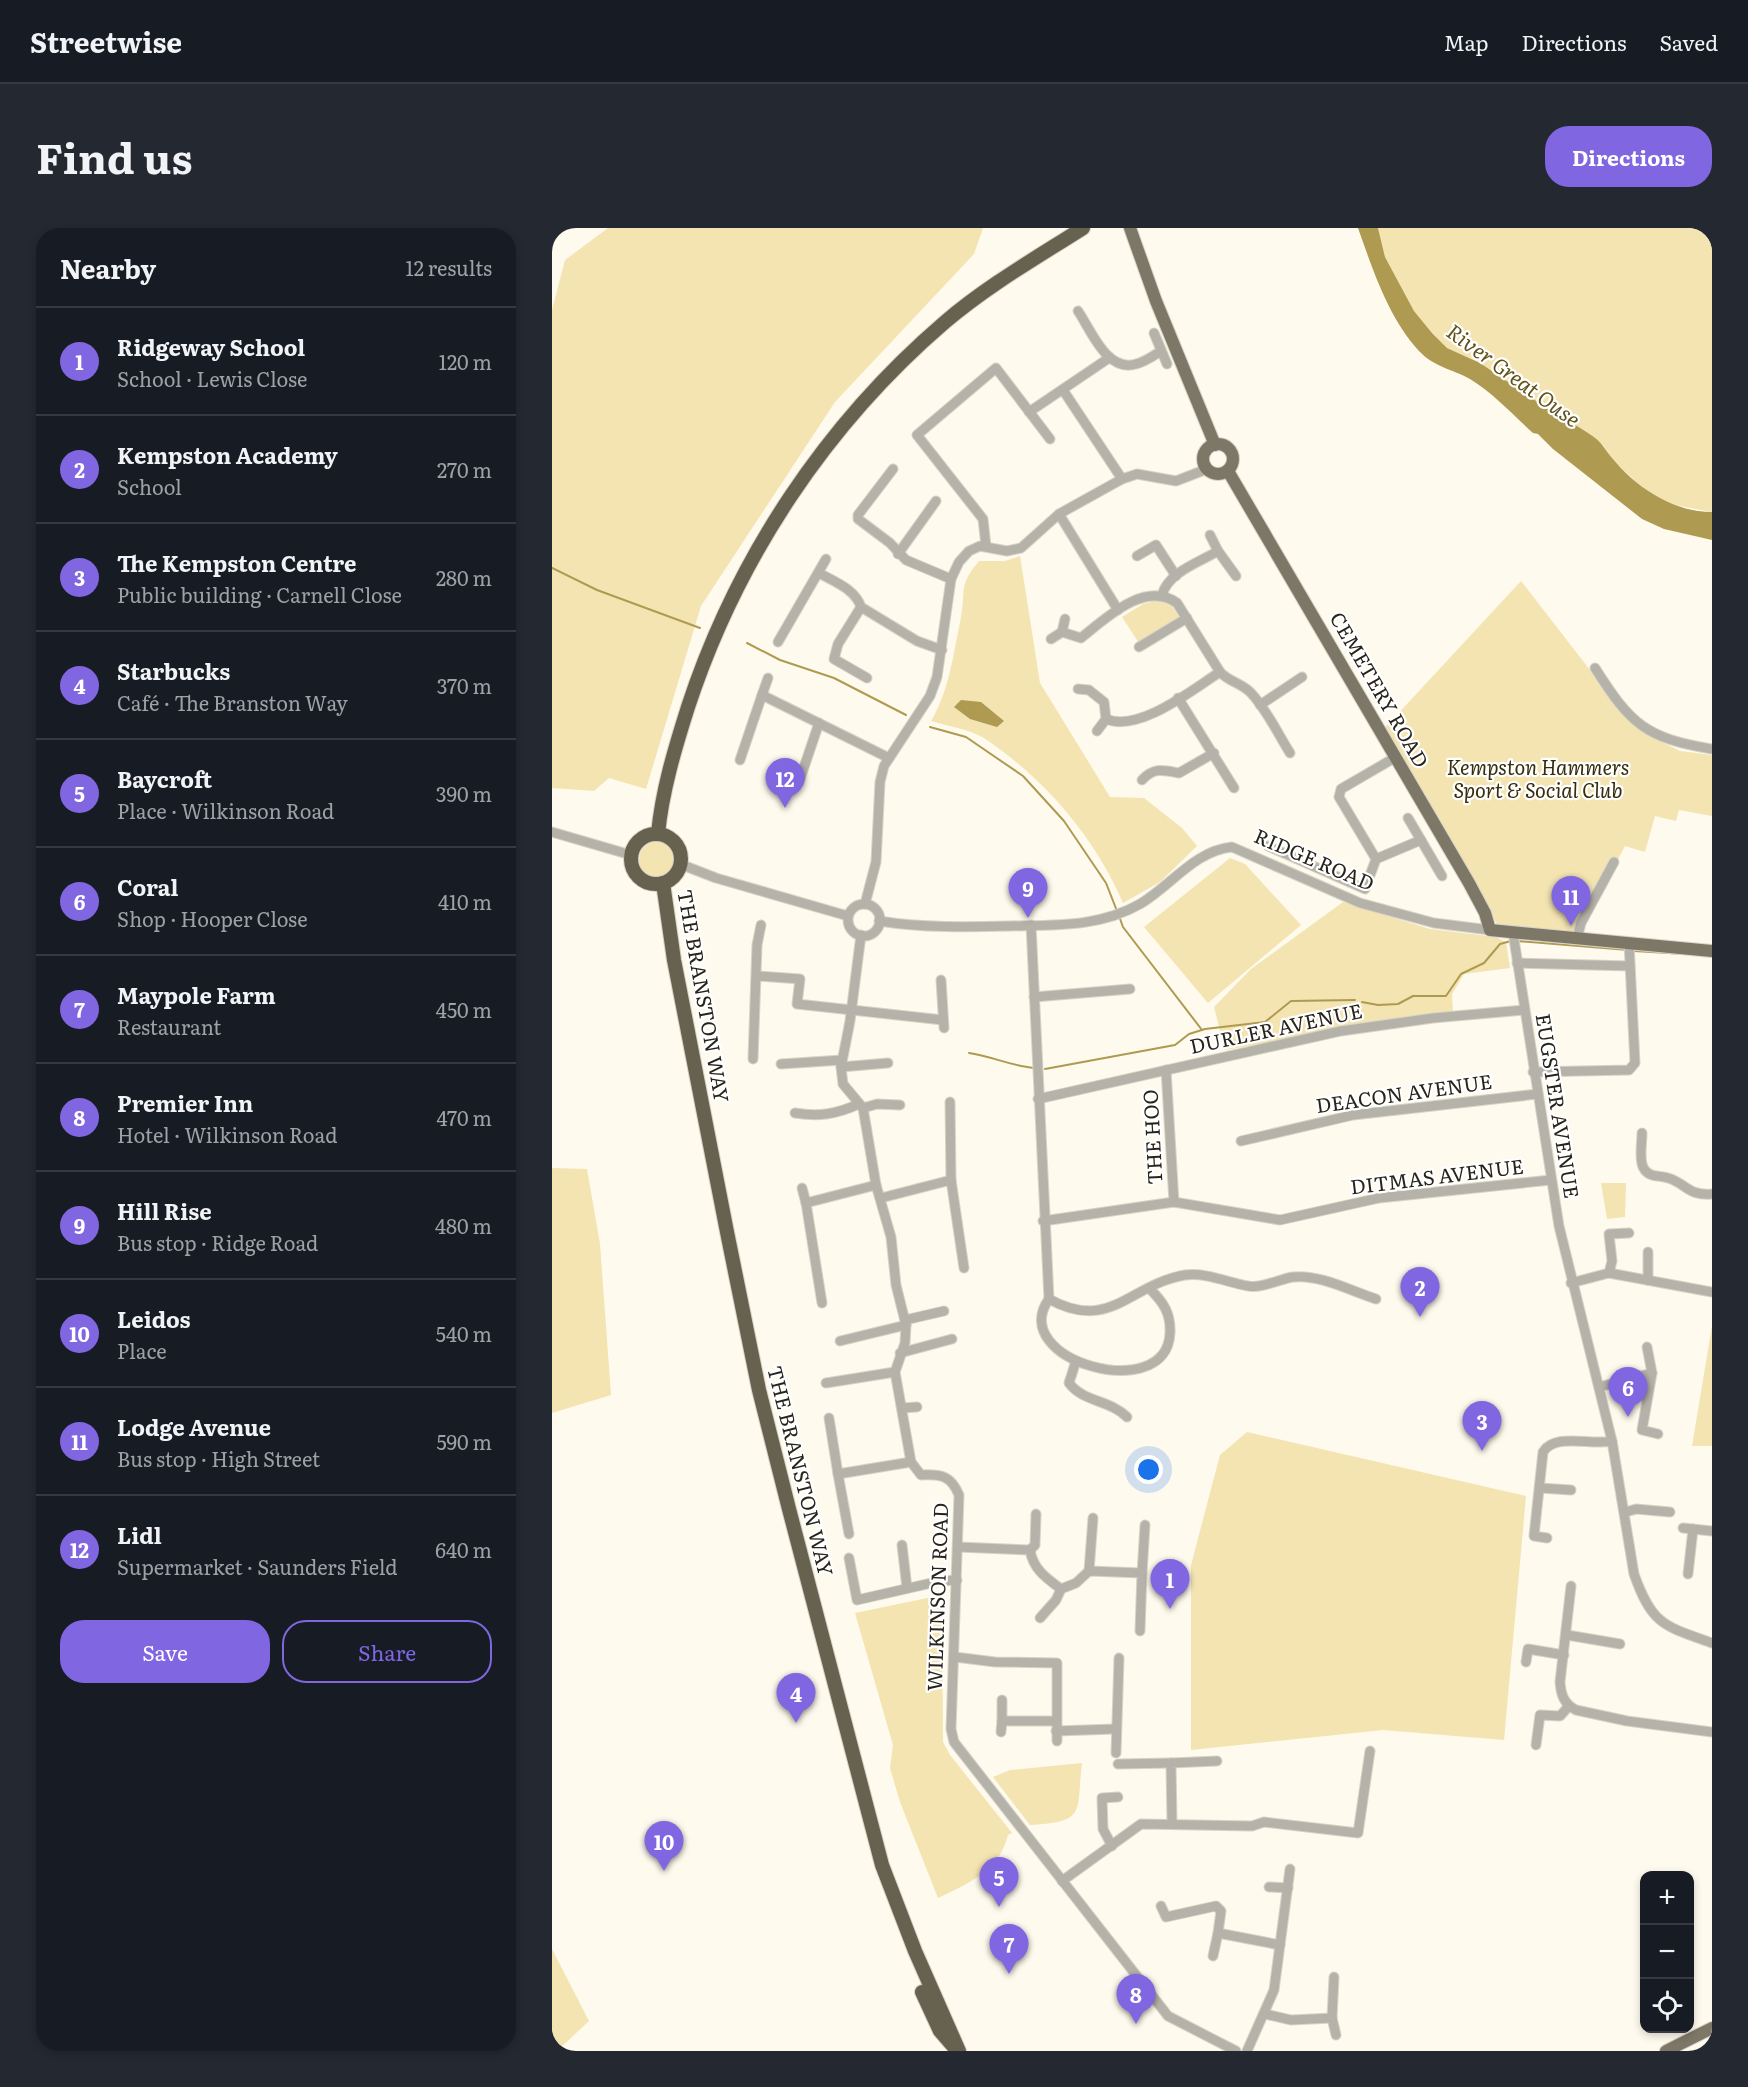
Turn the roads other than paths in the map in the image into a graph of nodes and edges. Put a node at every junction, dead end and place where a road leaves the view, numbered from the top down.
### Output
1 (1083, 228) edge
2 (1130, 228) edge
3 (1078, 311) dead end
4 (1154, 333) dead end
5 (1161, 351) junction
6 (1109, 358) junction
7 (1167, 364) dead end
8 (1063, 390) junction
9 (1029, 412) junction
10 (1050, 439) dead end
11 (1215, 445) junction
12 (893, 469) dead end
13 (1207, 469) junction
14 (1228, 471) junction
15 (1122, 479) junction
16 (936, 501) dead end
17 (1059, 514) junction
18 (1210, 535) dead end
19 (986, 546) junction
20 (1218, 551) junction
21 (898, 554) junction
22 (1137, 556) dead end
23 (826, 559) dead end
24 (819, 573) junction
25 (1176, 576) junction
26 (1236, 576) dead end
27 (951, 579) junction
28 (1162, 595) junction
29 (861, 607) junction
30 (1118, 610) junction
31 (1187, 618) junction
32 (1065, 619) dead end
33 (1062, 632) junction
34 (1051, 639) dead end
35 (778, 642) dead end
36 (1139, 647) dead end
37 (942, 650) junction
38 (1595, 668) dead end
39 (1220, 672) junction
40 (1302, 677) dead end
41 (768, 678) dead end
42 (867, 678) dead end
43 (1078, 689) dead end
44 (762, 695) junction
45 (1178, 699) junction
46 (1260, 705) junction
47 (1106, 719) junction
48 (819, 723) junction
49 (1097, 731) dead end
50 (1712, 749) edge
51 (1214, 753) junction
52 (1290, 753) dead end
53 (1396, 757) junction
54 (889, 758) junction
55 (740, 760) dead end
56 (1142, 780) dead end
57 (799, 782) dead end
58 (1234, 788) dead end
59 (1408, 818) dead end
60 (552, 832) edge
61 (658, 834) junction
62 (1421, 840) junction
63 (1268, 846) dead end
64 (632, 855) junction
65 (1376, 859) junction
66 (1614, 861) dead end
67 (680, 864) junction
68 (1442, 876) dead end
69 (663, 883) junction
70 (865, 904) junction
71 (848, 916) junction
72 (879, 921) junction
73 (761, 925) dead end
74 (1031, 925) junction
75 (861, 935) junction
76 (1506, 936) junction
77 (1577, 939) junction
78 (1629, 948) junction
79 (1712, 951) edge
80 (1517, 963) junction
81 (1629, 966) junction
82 (757, 976) junction
83 (941, 980) dead end
84 (1130, 989) dead end
85 (1034, 997) junction
86 (1524, 1010) junction
87 (850, 1011) junction
88 (753, 1059) dead end
89 (888, 1063) dead end
90 (781, 1064) dead end
91 (841, 1064) junction
92 (1166, 1070) junction
93 (1533, 1072) junction
94 (1538, 1094) junction
95 (1038, 1099) junction
96 (950, 1102) dead end
97 (900, 1104) dead end
98 (861, 1106) junction
99 (795, 1113) dead end
100 (1642, 1133) dead end
101 (1241, 1142) dead end
102 (951, 1180) junction
103 (1551, 1180) junction
104 (876, 1185) junction
105 (802, 1188) dead end
106 (1712, 1194) edge
107 (881, 1198) junction
108 (1174, 1202) junction
109 (806, 1203) junction
110 (1043, 1221) junction
111 (1629, 1233) dead end
112 (1648, 1252) dead end
113 (964, 1268) dead end
114 (1609, 1273) junction
115 (1648, 1280) junction
116 (1571, 1283) junction
117 (1150, 1289) junction
118 (1712, 1292) edge
119 (1049, 1299) junction
120 (1376, 1299) dead end
121 (822, 1303) dead end
122 (944, 1311) dead end
123 (906, 1322) junction
124 (843, 1327) dead end
125 (952, 1339) dead end
126 (1647, 1347) dead end
127 (900, 1353) junction
128 (1076, 1361) junction
129 (895, 1371) junction
130 (1652, 1373) junction
131 (826, 1383) dead end
132 (1599, 1387) junction
133 (917, 1407) dead end
134 (902, 1408) junction
135 (1127, 1417) dead end
136 (829, 1418) dead end
137 (1658, 1434) dead end
138 (1612, 1441) junction
139 (911, 1462) junction
140 (838, 1474) junction
141 (1540, 1488) junction
142 (1571, 1490) dead end
143 (1626, 1512) junction
144 (1670, 1512) dead end
145 (1036, 1514) dead end
146 (1092, 1518) dead end
147 (1145, 1525) dead end
148 (1712, 1531) edge
149 (849, 1534) dead end
150 (1546, 1538) dead end
151 (902, 1545) dead end
152 (958, 1547) junction
153 (1030, 1550) junction
154 (849, 1558) dead end
155 (1089, 1571) junction
156 (1142, 1573) junction
157 (1688, 1574) dead end
158 (957, 1580) junction
159 (1571, 1586) dead end
160 (907, 1588) junction
161 (1061, 1589) junction
162 (1040, 1618) dead end
163 (1140, 1631) dead end
164 (1567, 1635) junction
165 (1712, 1643) edge
166 (1620, 1644) dead end
167 (1564, 1655) junction
168 (955, 1657) junction
169 (1119, 1658) dead end
170 (1526, 1662) dead end
171 (1002, 1700) dead end
172 (1569, 1706) junction
173 (1056, 1720) junction
174 (1002, 1721) junction
175 (1115, 1729) junction
176 (1001, 1732) dead end
177 (1712, 1732) edge
178 (1536, 1745) dead end
179 (1370, 1751) dead end
180 (1116, 1753) dead end
181 (1217, 1761) dead end
182 (1171, 1763) junction
183 (1118, 1764) dead end
184 (1118, 1797) dead end
185 (1172, 1824) junction
186 (1358, 1833) junction
187 (1357, 1845) dead end
188 (1112, 1846) junction
189 (1290, 1869) dead end
190 (1062, 1881) junction
191 (1269, 1887) dead end
192 (1288, 1888) junction
193 (1161, 1906) dead end
194 (1166, 1917) junction
195 (1168, 1928) dead end
196 (1218, 1934) junction
197 (1280, 1945) junction
198 (1213, 1956) dead end
199 (1334, 1977) dead end
200 (1265, 2014) junction
201 (1332, 2018) junction
202 (1712, 2028) edge
203 (1336, 2035) dead end
204 (958, 2051) edge
205 (1236, 2051) edge
206 (1247, 2051) edge
207 (1666, 2051) edge

1 - 61 highway
2 - 11 main road, CEMETERY ROAD
3 - 6 street
4 - 5 street
5 - 6 street
5 - 7 street
6 - 8 street
8 - 9 street
8 - 15 street
9 - 10 street
9 - 19 street
11 - 13 main road
11 - 14 main road, CEMETERY ROAD
12 - 21 street
13 - 14 main road
13 - 15 street
14 - 53 main road, CEMETERY ROAD
15 - 17 street
16 - 21 street
17 - 19 street
17 - 30 street
18 - 20 street
19 - 27 street
20 - 25 street
20 - 26 street
21 - 27 street
22 - 25 street
23 - 24 street
24 - 29 street
24 - 35 street
25 - 28 street
27 - 37 street
28 - 30 street
28 - 31 street
29 - 37 street
29 - 42 street
30 - 33 street
31 - 36 street
31 - 39 street
32 - 33 street
33 - 34 street
37 - 54 street
38 - 50 street
39 - 45 street
39 - 46 street
40 - 46 street
41 - 44 street
43 - 47 street
44 - 48 street
44 - 55 street
45 - 47 street
45 - 51 street
46 - 52 street
47 - 49 street
48 - 54 street
48 - 57 street
51 - 56 street
51 - 58 street
53 - 65 street
53 - 76 main road, CEMETERY ROAD
54 - 70 street
59 - 62 street
60 - 64 street
61 - 64 highway
61 - 67 highway
62 - 65 street
62 - 68 street
63 - 65 street
64 - 69 highway
66 - 77 street
67 - 69 highway
67 - 71 street
69 - 204 highway, THE BRANSTON WAY
70 - 71 street
70 - 72 street
71 - 75 street
72 - 74 street, RIDGE ROAD
72 - 75 street
73 - 82 street
74 - 76 street, RIDGE ROAD
74 - 85 street
75 - 87 street
76 - 77 main road
76 - 80 street, EUGSTER AVENUE
77 - 78 main road
78 - 79 main road
78 - 81 street
80 - 81 street
80 - 86 street, EUGSTER AVENUE
81 - 93 street
82 - 87 street
82 - 88 street
83 - 87 street
84 - 85 street
85 - 95 street
86 - 92 street, DURLER AVENUE
86 - 93 street, EUGSTER AVENUE
87 - 91 street
89 - 91 street
90 - 91 street
91 - 98 street
92 - 95 street, DURLER AVENUE
92 - 108 street, THE HOO
93 - 94 street, EUGSTER AVENUE
94 - 101 street, DEACON AVENUE
94 - 103 street, EUGSTER AVENUE
95 - 110 street
96 - 102 street
97 - 98 street
98 - 99 street
98 - 104 street
100 - 106 street
102 - 107 street
102 - 113 street
103 - 108 street, DITMAS AVENUE
103 - 116 street, EUGSTER AVENUE
104 - 107 street
104 - 109 street
105 - 109 street
107 - 123 street
108 - 110 street, DITMAS AVENUE
109 - 121 street
110 - 119 street
111 - 114 street
112 - 115 street
114 - 115 street
114 - 116 street
115 - 118 street
116 - 132 street, EUGSTER AVENUE
117 - 119 street
117 - 120 street
117 - 128 street
119 - 128 street
122 - 123 street
123 - 124 street
123 - 127 street
125 - 127 street
126 - 130 street
127 - 129 street
128 - 135 street
129 - 131 street
129 - 134 street
130 - 132 street
130 - 137 street
132 - 138 street, EUGSTER AVENUE
133 - 134 street
134 - 139 street
136 - 140 street
138 - 141 street
138 - 143 street, EUGSTER AVENUE
139 - 140 street
139 - 152 street, WILKINSON ROAD
140 - 149 street
141 - 142 street
141 - 150 street
143 - 144 street
143 - 165 street, EUGSTER AVENUE
145 - 153 street
146 - 155 street
147 - 156 street
148 - 157 street
151 - 160 street
152 - 153 street
152 - 158 street, WILKINSON ROAD
153 - 161 street
154 - 160 street
155 - 156 street
155 - 161 street
156 - 163 street
158 - 160 street
158 - 168 street, WILKINSON ROAD
159 - 164 street
161 - 162 street
164 - 166 street
164 - 167 street
167 - 170 street
167 - 172 street
168 - 173 street
168 - 190 street, WILKINSON ROAD
169 - 175 street
171 - 174 street
172 - 177 street
172 - 178 street
173 - 174 street
173 - 175 street
174 - 176 street
175 - 180 street
179 - 186 street
181 - 182 street
182 - 183 street
182 - 185 street
184 - 188 street
185 - 186 street
185 - 188 street
186 - 187 street
188 - 190 street
189 - 192 street
190 - 205 street, WILKINSON ROAD
191 - 192 street
192 - 197 street
193 - 194 street
194 - 195 street
194 - 196 street
196 - 197 street
196 - 198 street
197 - 200 street
199 - 201 street
200 - 201 street
200 - 206 street
201 - 203 street
202 - 207 main road

